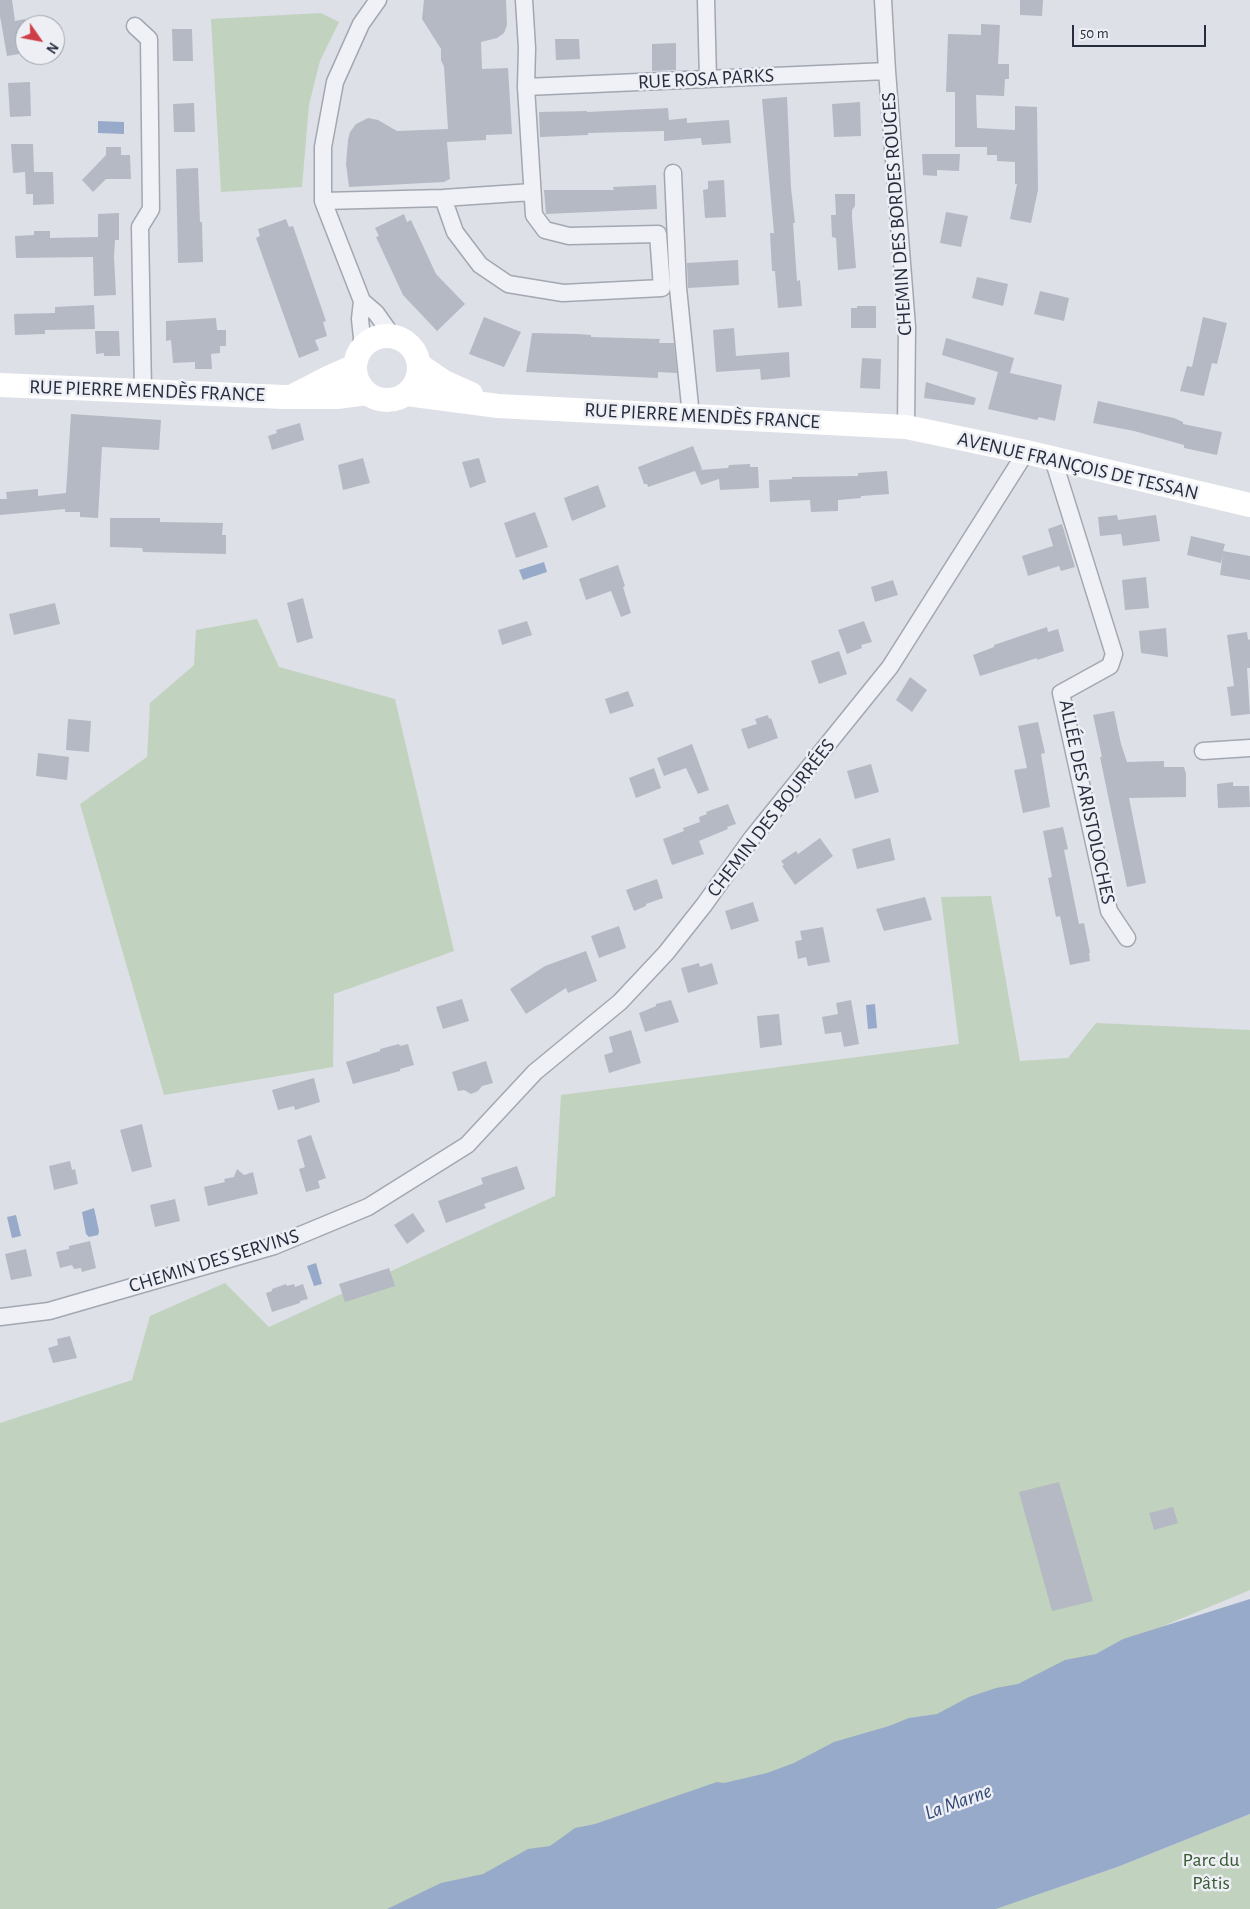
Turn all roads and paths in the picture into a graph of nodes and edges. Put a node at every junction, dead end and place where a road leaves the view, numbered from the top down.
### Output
1 (378, 0) edge
2 (524, 0) edge
3 (706, 0) edge
4 (883, 0) edge
5 (134, 26) dead end
6 (886, 71) junction
7 (708, 79) junction
8 (526, 87) junction
9 (673, 173) dead end
10 (532, 192) junction
11 (443, 198) junction
12 (323, 201) junction
13 (362, 301) junction
14 (393, 337) junction
15 (358, 358) junction
16 (419, 365) junction
17 (0, 385) edge
18 (143, 390) junction
19 (367, 393) junction
20 (407, 394) junction
21 (293, 396) junction
22 (498, 406) junction
23 (691, 416) junction
24 (906, 427) junction
25 (1026, 452) junction
26 (1053, 459) junction
27 (1250, 505) edge
28 (1250, 748) edge
29 (1202, 751) dead end
30 (1127, 938) dead end
31 (467, 1144) joint
32 (0, 1317) edge

1 - 12 street
2 - 8 street
3 - 7 street
4 - 6 street, CHEMIN DES BORDES ROUGES
5 - 18 street
6 - 7 street, RUE ROSA PARKS
6 - 24 street, CHEMIN DES BORDES ROUGES
7 - 8 street, RUE ROSA PARKS
8 - 10 street
9 - 23 street
10 - 11 street
10 - 11 street
11 - 12 street
12 - 13 street
13 - 14 street
13 - 15 street
14 - 15 street
14 - 16 street
15 - 19 street
15 - 21 street, RUE PIERRE MENDÈS FRANCE
16 - 20 street
16 - 22 street, RUE PIERRE MENDÈS FRANCE
17 - 18 street, RUE PIERRE MENDÈS FRANCE
18 - 21 street, RUE PIERRE MENDÈS FRANCE
19 - 20 street
19 - 21 street, RUE PIERRE MENDÈS FRANCE
20 - 22 street, RUE PIERRE MENDÈS FRANCE
22 - 23 street, RUE PIERRE MENDÈS FRANCE
23 - 24 street, RUE PIERRE MENDÈS FRANCE
24 - 25 street, AVENUE FRANÇOIS DE TESSAN
25 - 26 street, AVENUE FRANÇOIS DE TESSAN
25 - 31 street, CHEMIN DES BOURRÉES
26 - 27 street, AVENUE FRANÇOIS DE TESSAN
26 - 30 street, ALLÉE DES ARISTOLOCHES
28 - 29 street
31 - 32 street, CHEMIN DES SERVINS

